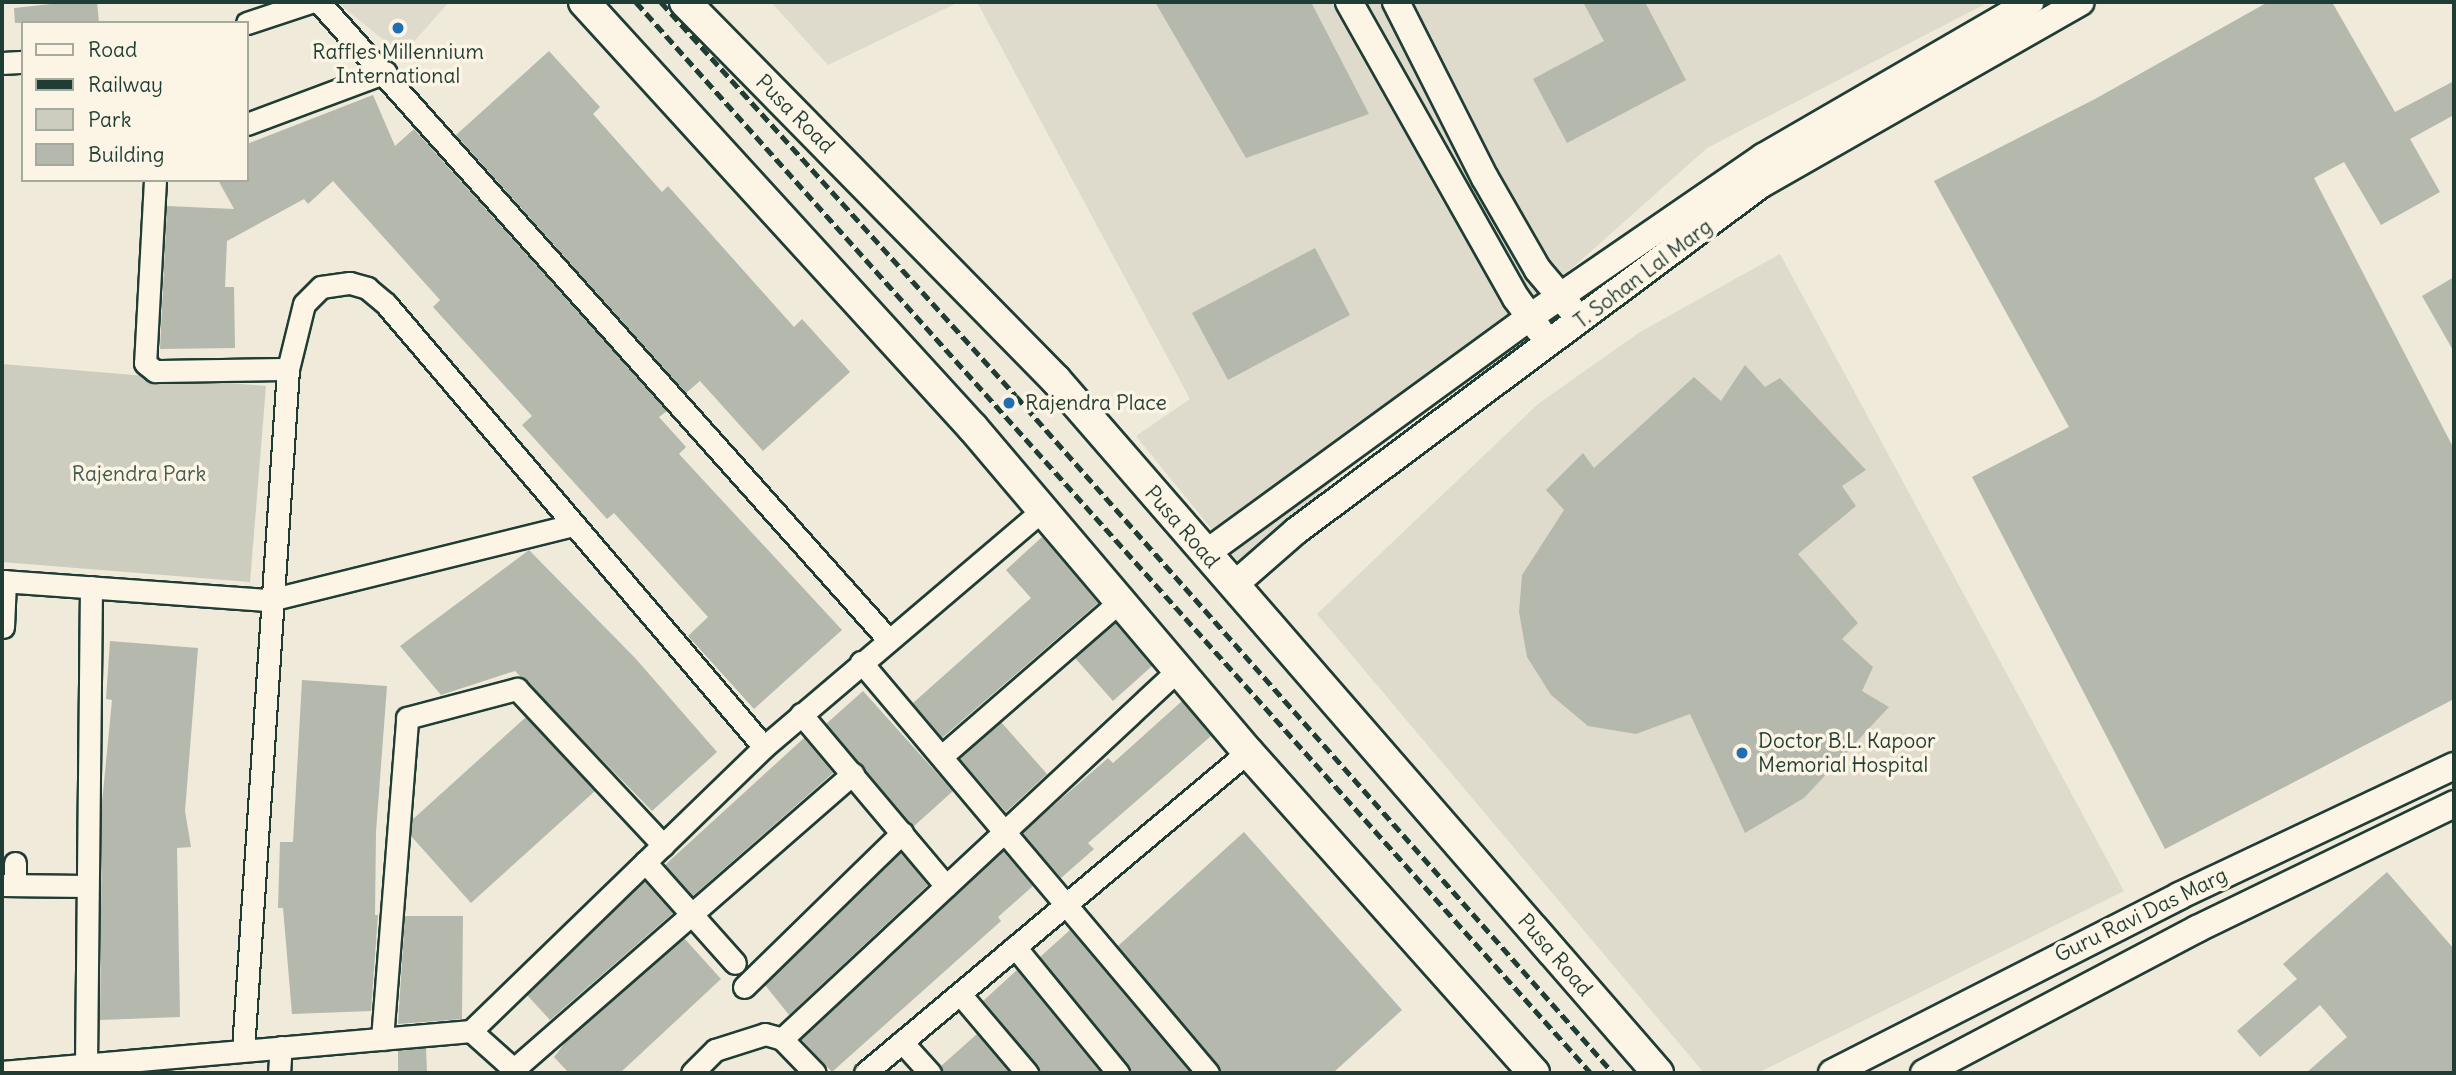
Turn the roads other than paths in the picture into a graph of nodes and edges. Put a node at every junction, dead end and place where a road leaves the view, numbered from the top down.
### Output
1 (310, 2) edge
2 (319, 2) edge
3 (584, 2) edge
4 (685, 2) edge
5 (1349, 2) edge
6 (1396, 2) edge
7 (2030, 2) edge
8 (2081, 2) edge
9 (248, 23) edge
10 (21, 62) edge
11 (2, 63) edge
12 (386, 72) junction
13 (248, 124) edge
14 (155, 182) edge
15 (1559, 297) junction
16 (1530, 317) junction
17 (1581, 321) junction
18 (1549, 345) junction
19 (288, 369) junction
20 (1042, 510) junction
21 (575, 525) junction
22 (1205, 554) junction
23 (3, 581) edge
24 (1233, 586) junction
25 (91, 587) junction
26 (270, 600) junction
27 (1120, 601) junction
28 (3, 627) edge
29 (888, 639) junction
30 (861, 662) junction
31 (1178, 670) junction
32 (801, 715) junction
33 (764, 747) junction
34 (1248, 752) junction
35 (942, 756) junction
36 (2454, 766) edge
37 (853, 773) junction
38 (2454, 804) edge
39 (1006, 830) junction
40 (902, 833) junction
41 (663, 845) junction
42 (645, 862) junction
43 (15, 863) dead end
44 (8, 885) edge
45 (87, 886) junction
46 (946, 886) junction
47 (1069, 904) junction
48 (690, 913) junction
49 (1015, 947) junction
50 (734, 963) dead end
51 (744, 987) dead end
52 (960, 994) junction
53 (471, 1031) junction
54 (382, 1039) junction
55 (782, 1039) junction
56 (902, 1042) junction
57 (281, 1047) junction
58 (243, 1050) junction
59 (86, 1064) junction
60 (515, 1071) edge
61 (13, 1072) edge
62 (279, 1073) edge
63 (692, 1073) edge
64 (815, 1073) edge
65 (865, 1073) edge
66 (930, 1073) edge
67 (1027, 1073) edge
68 (1118, 1073) edge
69 (1208, 1073) edge
70 (1534, 1073) edge
71 (1658, 1073) edge
72 (1832, 1073) edge
73 (1924, 1073) edge

1 - 9 street
2 - 12 street
3 - 20 main road
4 - 22 main road, Pusa Road
5 - 16 street
6 - 15 street
7 - 15 street, T. Sohan Lal Marg
8 - 17 street, T. Sohan Lal Marg
10 - 11 street
12 - 13 street
12 - 29 street
14 - 19 street
15 - 16 street, T. Sohan Lal Marg
15 - 17 street
16 - 18 street
16 - 22 street, T. Sohan Lal Marg
17 - 18 street, T. Sohan Lal Marg
18 - 24 street, T. Sohan Lal Marg
19 - 21 street
19 - 26 street
20 - 27 main road
20 - 29 street
21 - 26 street
21 - 33 street
22 - 24 main road, Pusa Road
23 - 25 street
23 - 28 street
24 - 71 main road, Pusa Road
25 - 26 street
25 - 45 street
26 - 58 street
27 - 31 main road
27 - 35 street
29 - 30 street
30 - 32 street
30 - 35 street
31 - 34 main road
31 - 39 street
32 - 33 street
32 - 37 street
33 - 41 street
34 - 47 street
34 - 70 main road
35 - 39 street
36 - 72 street, Guru Ravi Das Marg
37 - 40 street
37 - 48 street
38 - 73 street, Guru Ravi Das Marg
39 - 46 street
39 - 47 street
40 - 46 street
40 - 51 street
41 - 42 street
41 - 54 street
42 - 48 street
42 - 53 street
43 - 44 street
44 - 45 street
45 - 59 street
46 - 55 street
47 - 49 street
47 - 69 street
48 - 50 street
48 - 60 street
49 - 52 street
49 - 68 street
52 - 56 street
52 - 67 street
53 - 54 street
53 - 60 street
54 - 57 street
55 - 63 street
55 - 64 street
56 - 65 street
56 - 66 street
57 - 58 street
57 - 62 street
58 - 59 street
59 - 61 street

